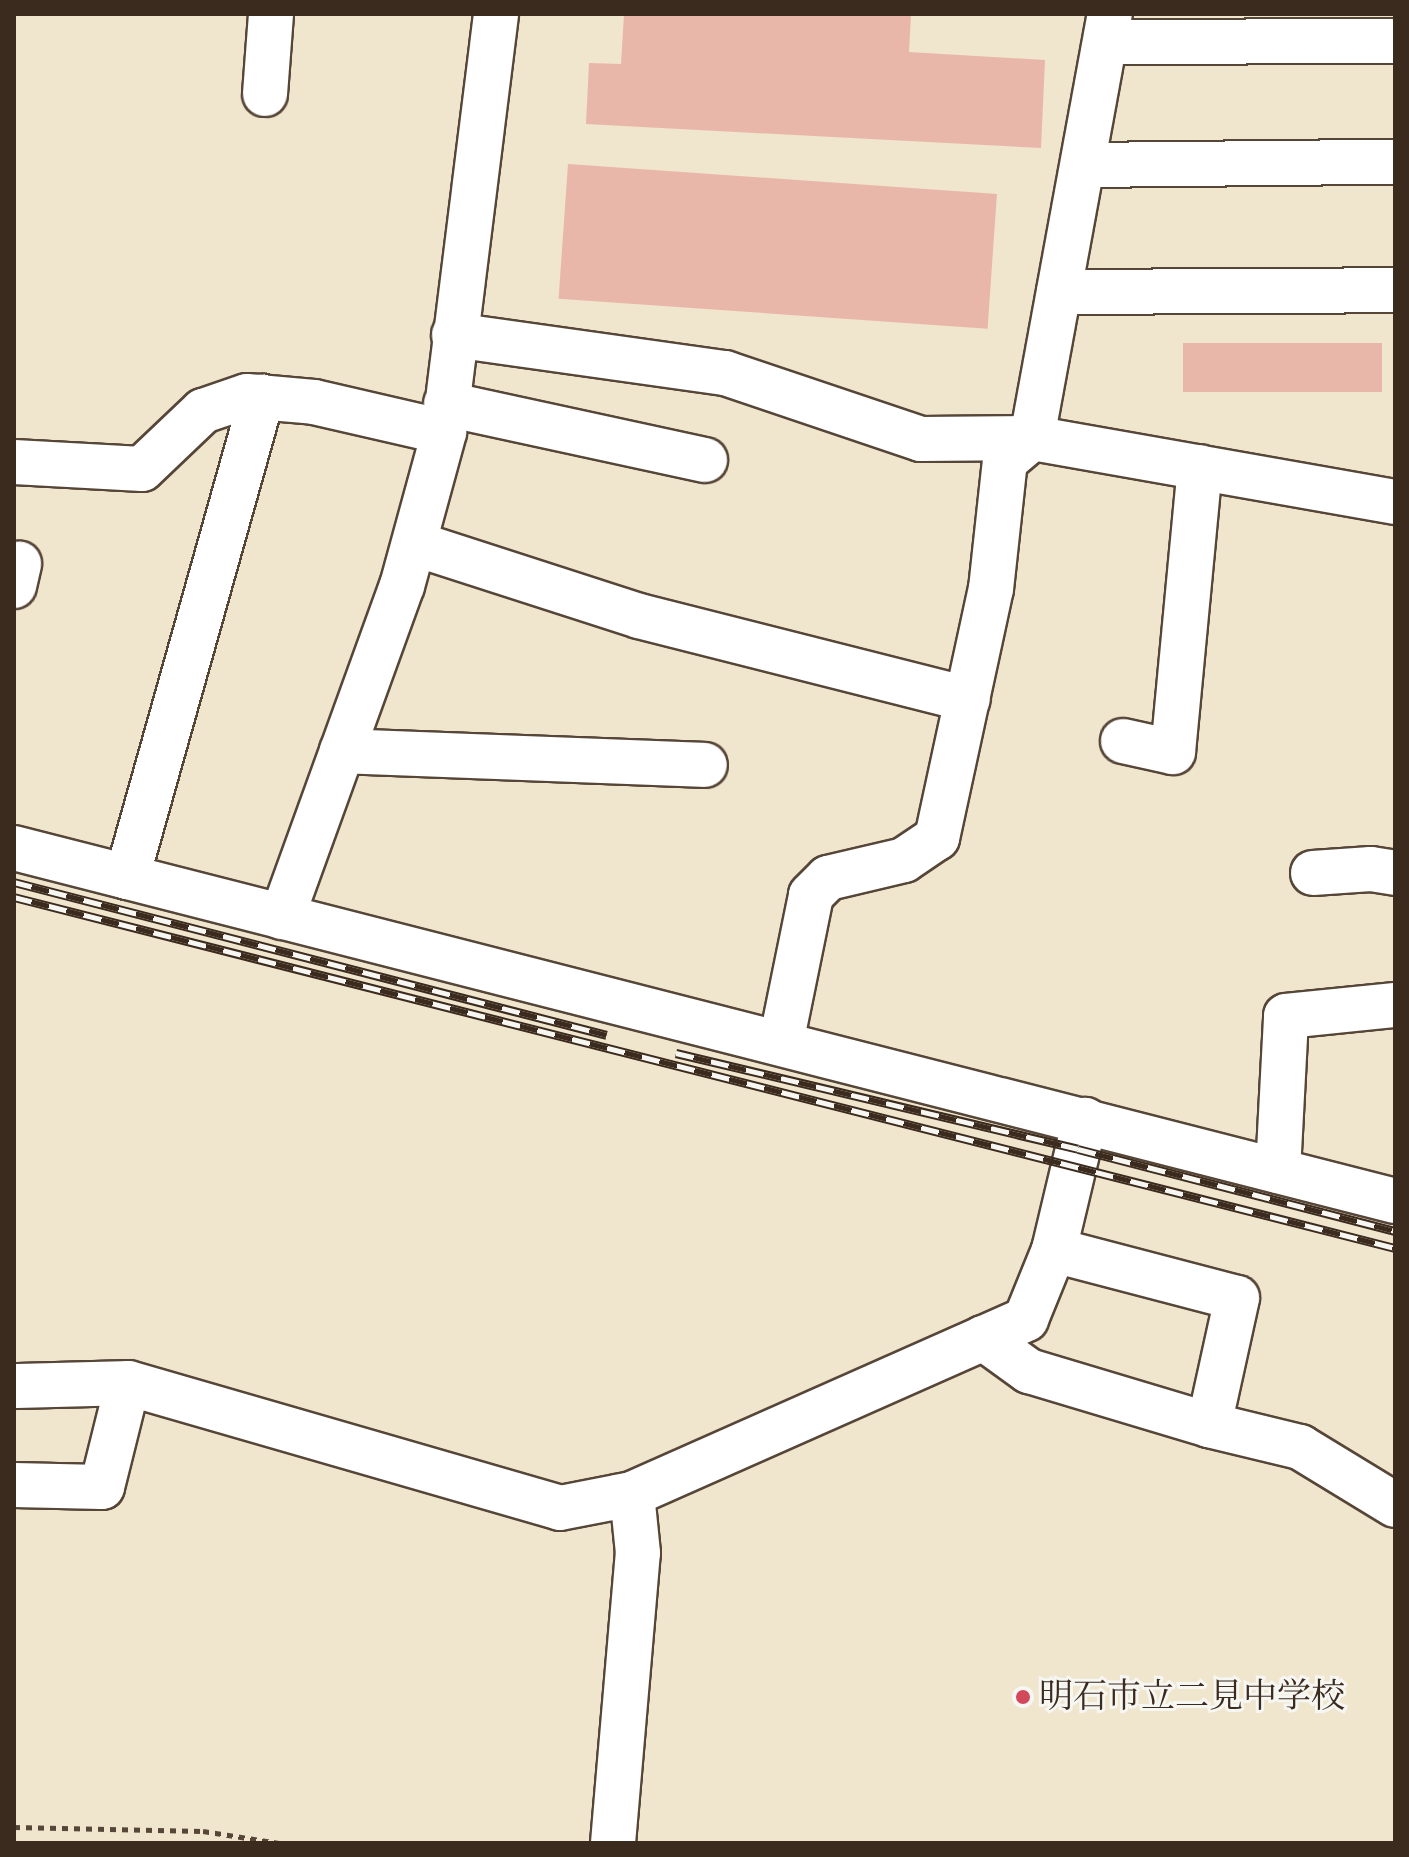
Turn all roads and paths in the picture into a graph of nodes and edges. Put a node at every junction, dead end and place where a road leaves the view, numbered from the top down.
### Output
1 (271, 14) edge
2 (496, 14) edge
3 (1108, 28) edge
4 (1395, 41) edge
5 (265, 94) dead end
6 (1395, 162) edge
7 (1083, 165) junction
8 (1395, 290) edge
9 (1059, 292) junction
10 (454, 335) junction
11 (262, 397) junction
12 (445, 418) junction
13 (1032, 438) junction
14 (705, 460) dead end
15 (14, 462) edge
16 (1200, 467) junction
17 (1395, 502) edge
18 (416, 544) junction
19 (968, 699) junction
20 (1123, 741) dead end
21 (342, 751) junction
22 (705, 765) dead end
23 (14, 848) edge
24 (1313, 873) dead end
25 (1395, 873) edge
26 (127, 877) junction
27 (282, 917) junction
28 (1395, 1005) edge
29 (781, 1043) junction
30 (1085, 1120) junction
31 (1278, 1171) junction
32 (1395, 1201) edge
33 (1054, 1250) junction
34 (983, 1338) junction
35 (128, 1383) junction
36 (14, 1386) edge
37 (1209, 1425) junction
38 (14, 1485) edge
39 (632, 1494) junction
40 (1395, 1505) edge
41 (14, 1827) edge
42 (279, 1843) edge
43 (613, 1843) edge

1 - 5 street
2 - 10 street
3 - 4 street
3 - 7 street
6 - 7 street
7 - 9 street
8 - 9 street
9 - 13 street
10 - 12 street
10 - 13 street
11 - 12 street
11 - 15 street
11 - 26 street
12 - 14 street
12 - 18 street
13 - 16 street
13 - 19 street
16 - 17 street
16 - 20 street
18 - 19 street
18 - 21 street
19 - 29 street
21 - 22 street
21 - 27 street
23 - 26 street
24 - 25 street
26 - 27 street
27 - 29 street
28 - 31 street
29 - 30 street
30 - 31 street
30 - 33 street
31 - 32 street
33 - 34 street
33 - 37 street
34 - 37 street
34 - 39 street
35 - 36 street
35 - 38 street
35 - 39 street
37 - 40 street
39 - 43 street
41 - 42 path

